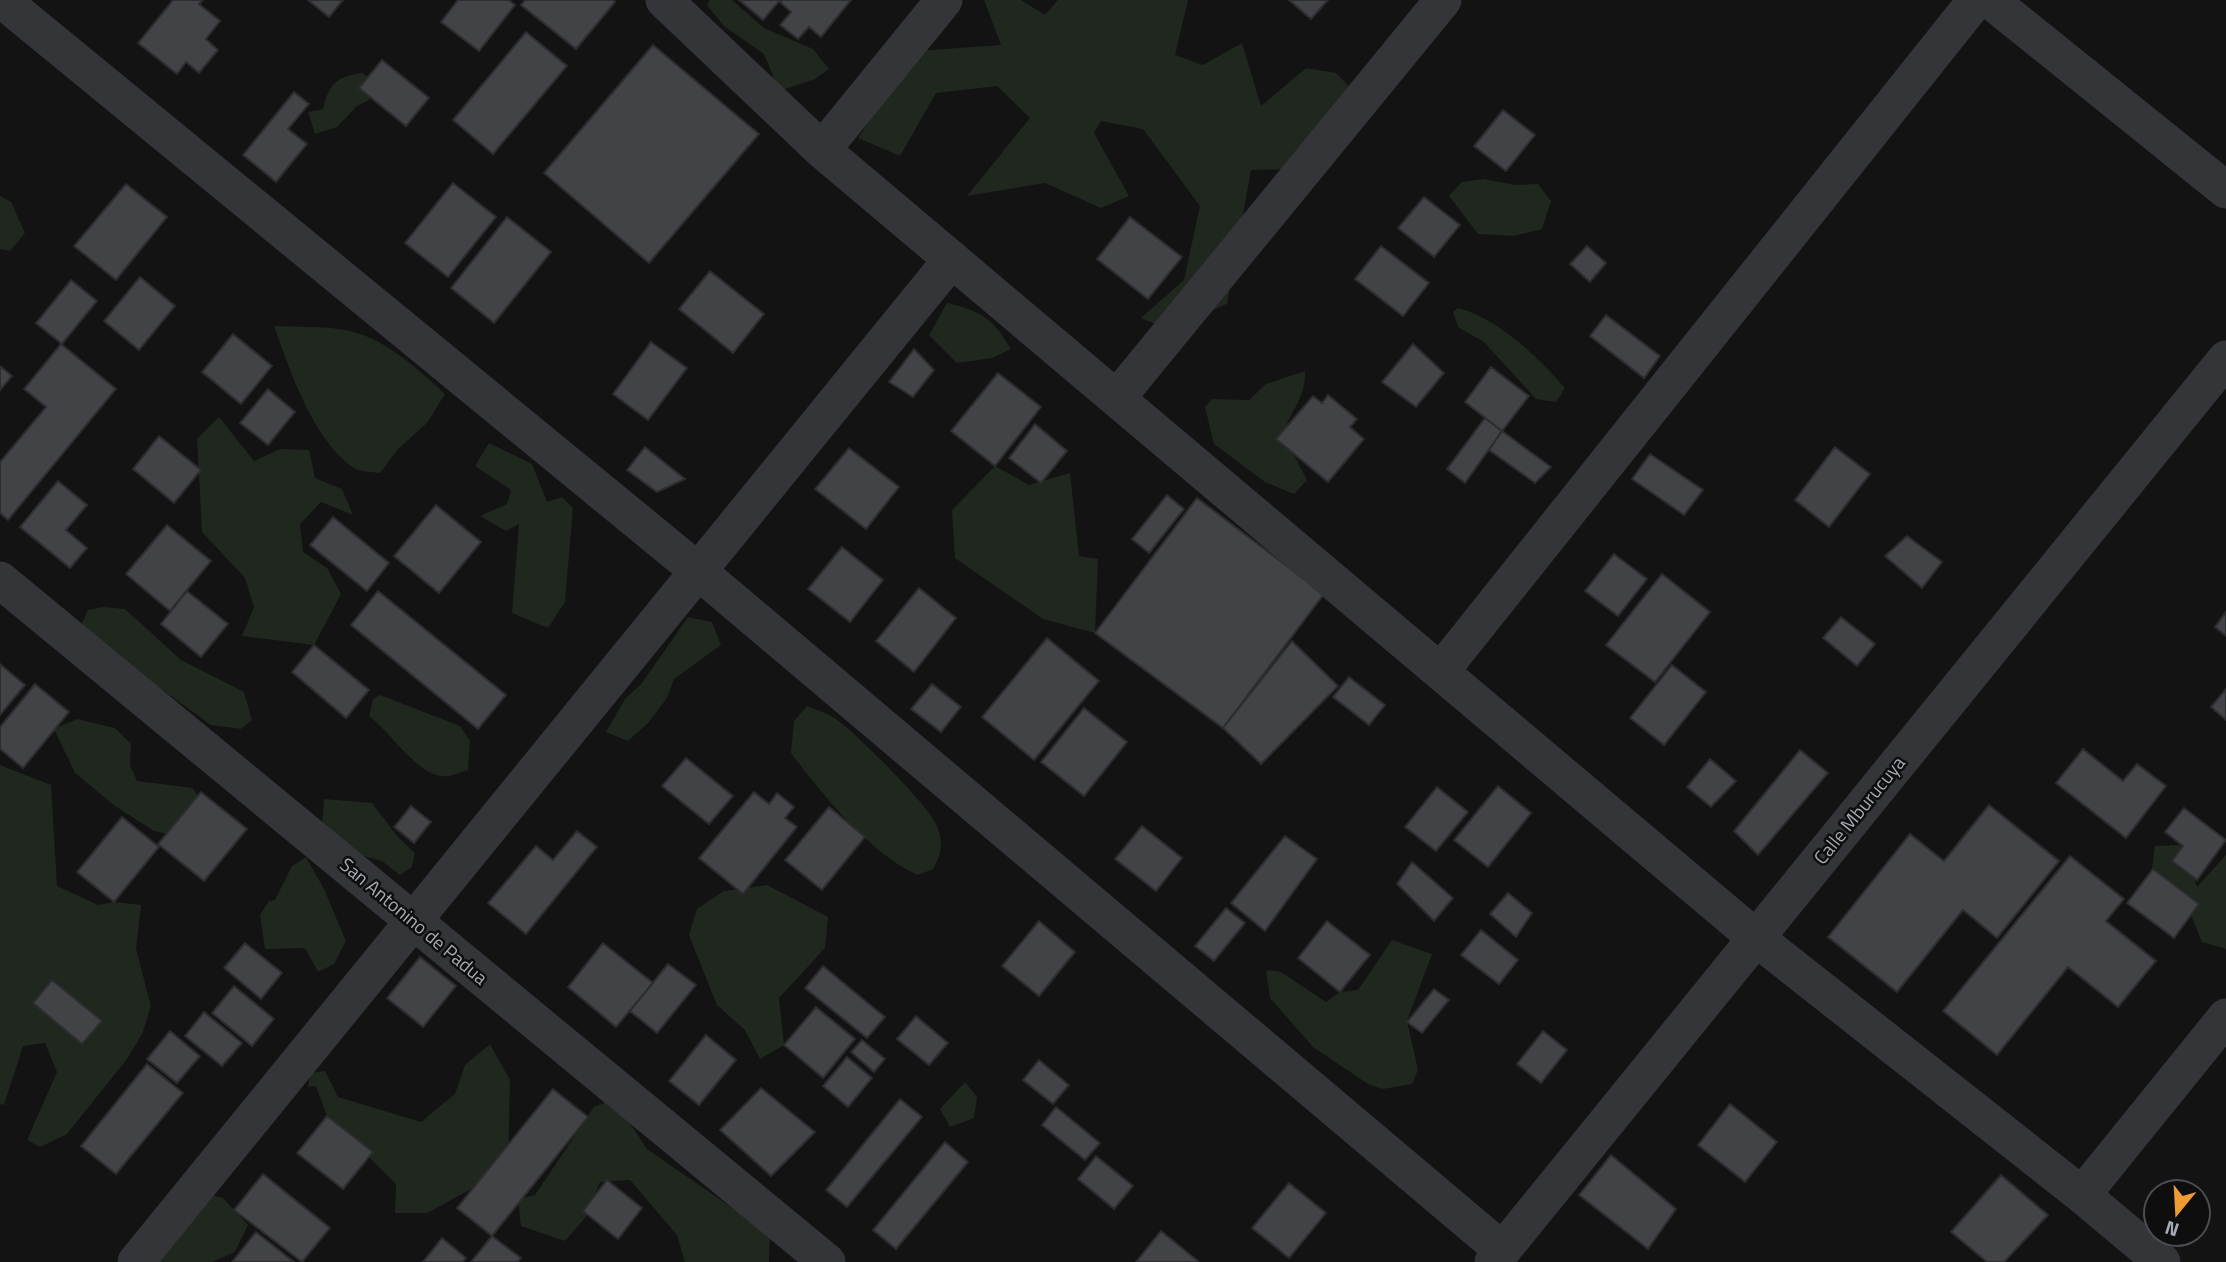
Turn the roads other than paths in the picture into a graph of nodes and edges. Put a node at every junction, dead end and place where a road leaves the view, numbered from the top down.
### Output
1 (2, 0) edge
2 (664, 0) edge
3 (944, 0) edge
4 (1443, 0) edge
5 (1976, 0) edge
6 (1990, 0) edge
7 (822, 150) junction
8 (2226, 190) edge
9 (952, 259) junction
10 (2226, 359) edge
11 (1117, 398) junction
12 (698, 570) junction
13 (0, 580) edge
14 (1441, 671) junction
15 (413, 921) junction
16 (1756, 937) junction
17 (2226, 1017) edge
18 (2082, 1195) junction
19 (1497, 1256) edge
20 (817, 1259) edge
21 (135, 1262) edge
22 (2162, 1262) edge

1 - 12 street
2 - 7 street
3 - 7 street
4 - 11 street
5 - 14 street
6 - 8 street
7 - 9 street
9 - 11 street
9 - 12 street
10 - 16 street, Calle Mburucuya
11 - 14 street
12 - 15 street
12 - 19 street
13 - 15 street, San Antonino de Padua
14 - 16 street
15 - 20 street, San Antonino de Padua
15 - 21 street
16 - 18 street
16 - 19 street, Calle Mburucuya
17 - 18 street
18 - 22 street

